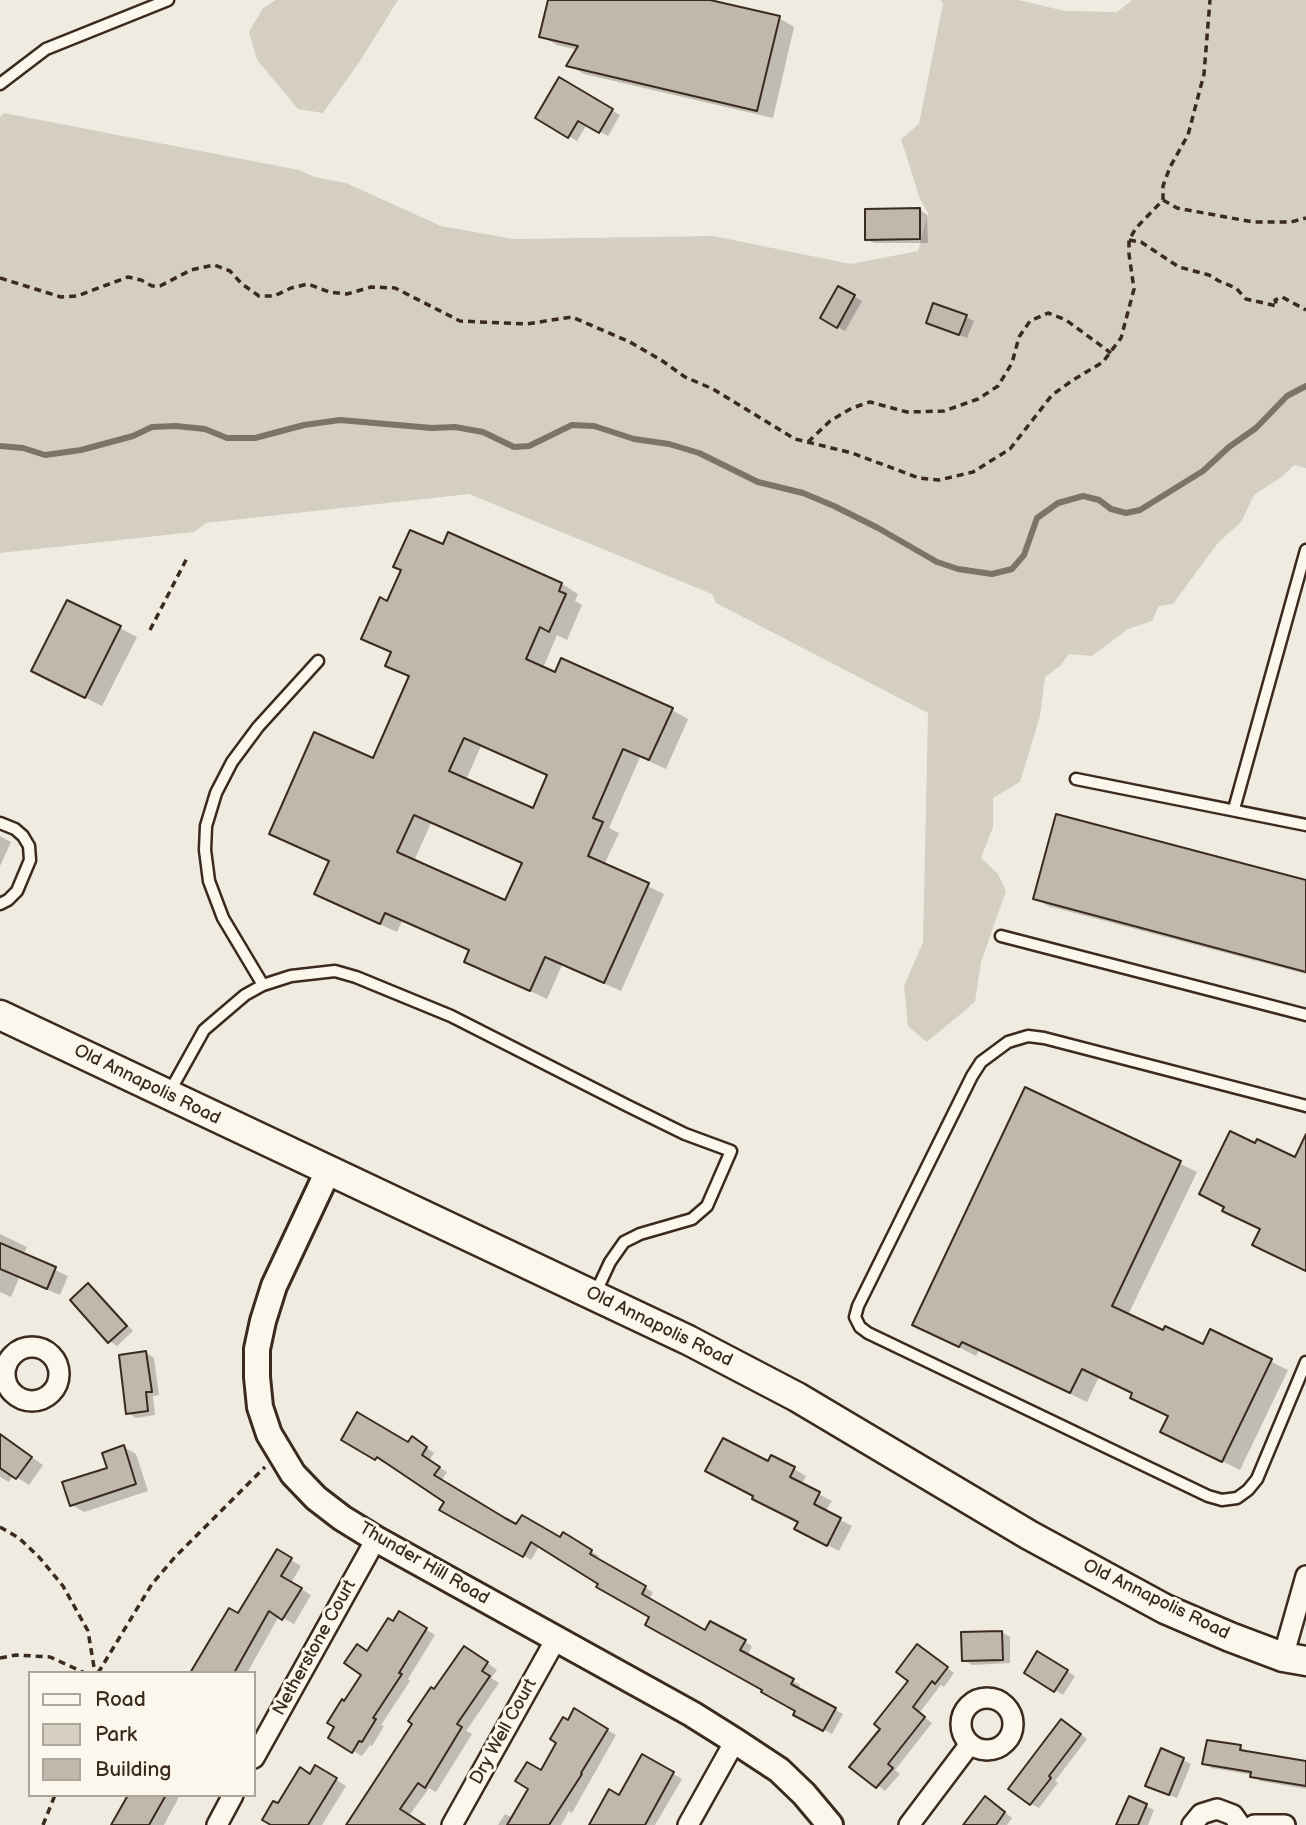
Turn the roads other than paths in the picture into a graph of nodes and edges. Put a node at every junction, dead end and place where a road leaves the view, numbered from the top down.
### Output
1 (168, 0) edge
2 (0, 84) edge
3 (1306, 550) edge
4 (318, 661) dead end
5 (1076, 779) dead end
6 (1234, 809) junction
7 (0, 823) edge
8 (1306, 825) edge
9 (0, 904) edge
10 (1001, 936) dead end
11 (263, 985) junction
12 (0, 1014) edge
13 (1306, 1015) edge
14 (168, 1095) junction
15 (1306, 1106) edge
16 (328, 1171) junction
17 (595, 1295) junction
18 (1306, 1362) edge
19 (376, 1539) junction
20 (1306, 1576) edge
21 (556, 1639) junction
22 (1295, 1659) edge
23 (735, 1741) junction
24 (970, 1744) dead end
25 (256, 1754) edge
26 (232, 1797) edge
27 (217, 1825) edge
28 (452, 1825) edge
29 (688, 1825) edge
30 (830, 1825) edge
31 (909, 1825) edge
32 (1192, 1825) edge
33 (1240, 1825) edge
34 (1254, 1825) edge
35 (1285, 1825) edge

1 - 2 lane
3 - 6 lane
4 - 11 lane
5 - 6 lane
6 - 8 lane
7 - 9 lane
10 - 13 lane
11 - 14 lane
11 - 17 lane
12 - 14 main road, Old Annapolis Road
14 - 16 main road, Old Annapolis Road
15 - 18 lane
16 - 17 main road, Old Annapolis Road
16 - 19 street, Thunder Hill Road
17 - 22 main road, Old Annapolis Road
19 - 21 street, Thunder Hill Road
19 - 25 street, Netherstone Court
20 - 22 street
21 - 23 street, Thunder Hill Road
21 - 28 street, Dry Well Court
23 - 29 street
23 - 30 street, Thunder Hill Road
24 - 31 street
26 - 27 street
32 - 33 street
34 - 35 street

